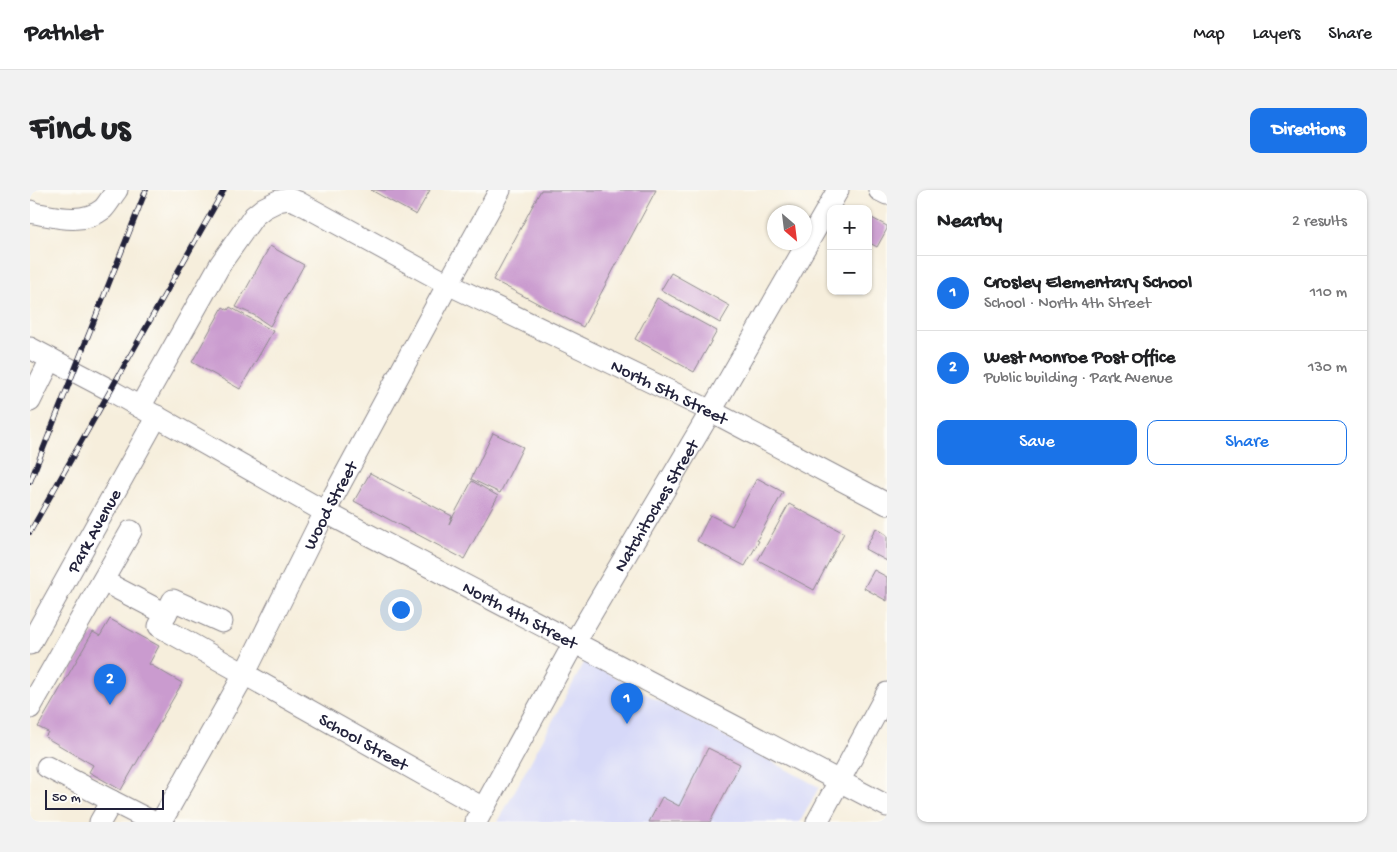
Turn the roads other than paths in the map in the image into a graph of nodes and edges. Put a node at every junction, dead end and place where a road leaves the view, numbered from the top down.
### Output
1 (117, 190) edge
2 (500, 190) edge
3 (838, 190) edge
4 (879, 190) edge
5 (887, 194) edge
6 (30, 211) edge
7 (448, 284) junction
8 (30, 348) edge
9 (51, 359) junction
10 (30, 401) edge
11 (712, 411) junction
12 (148, 412) junction
13 (887, 504) edge
14 (325, 512) junction
15 (131, 531) dead end
16 (103, 581) junction
17 (166, 614) junction
18 (222, 622) dead end
19 (574, 643) junction
20 (30, 644) edge
21 (244, 675) junction
22 (887, 693) edge
23 (30, 708) edge
24 (47, 767) dead end
25 (840, 780) junction
26 (112, 802) junction
27 (887, 806) edge
28 (480, 815) edge
29 (100, 822) edge
30 (153, 822) edge
31 (161, 822) edge
32 (818, 822) edge

1 - 6 street
2 - 7 street, Wood Street
3 - 11 street, Natchitoches Street
4 - 5 street
7 - 11 street, North 5th Street
7 - 12 street, North 5th Street
7 - 14 street, Wood Street
8 - 9 street, North 4th Street
9 - 10 street
9 - 12 street, North 4th Street
11 - 13 street, North 5th Street
11 - 19 street, Natchitoches Street
12 - 14 street, North 4th Street
12 - 20 street, Park Avenue
14 - 19 street, North 4th Street
14 - 21 street, Wood Street
15 - 16 street
16 - 17 street
16 - 23 street
17 - 18 street
17 - 21 street, School Street
19 - 25 street, North 4th Street
19 - 28 street, Natchitoches Street
21 - 28 street, School Street
21 - 31 street, Wood Street
22 - 25 street
24 - 26 street
25 - 27 street, North 4th Street
25 - 32 street
26 - 29 street
26 - 30 street

